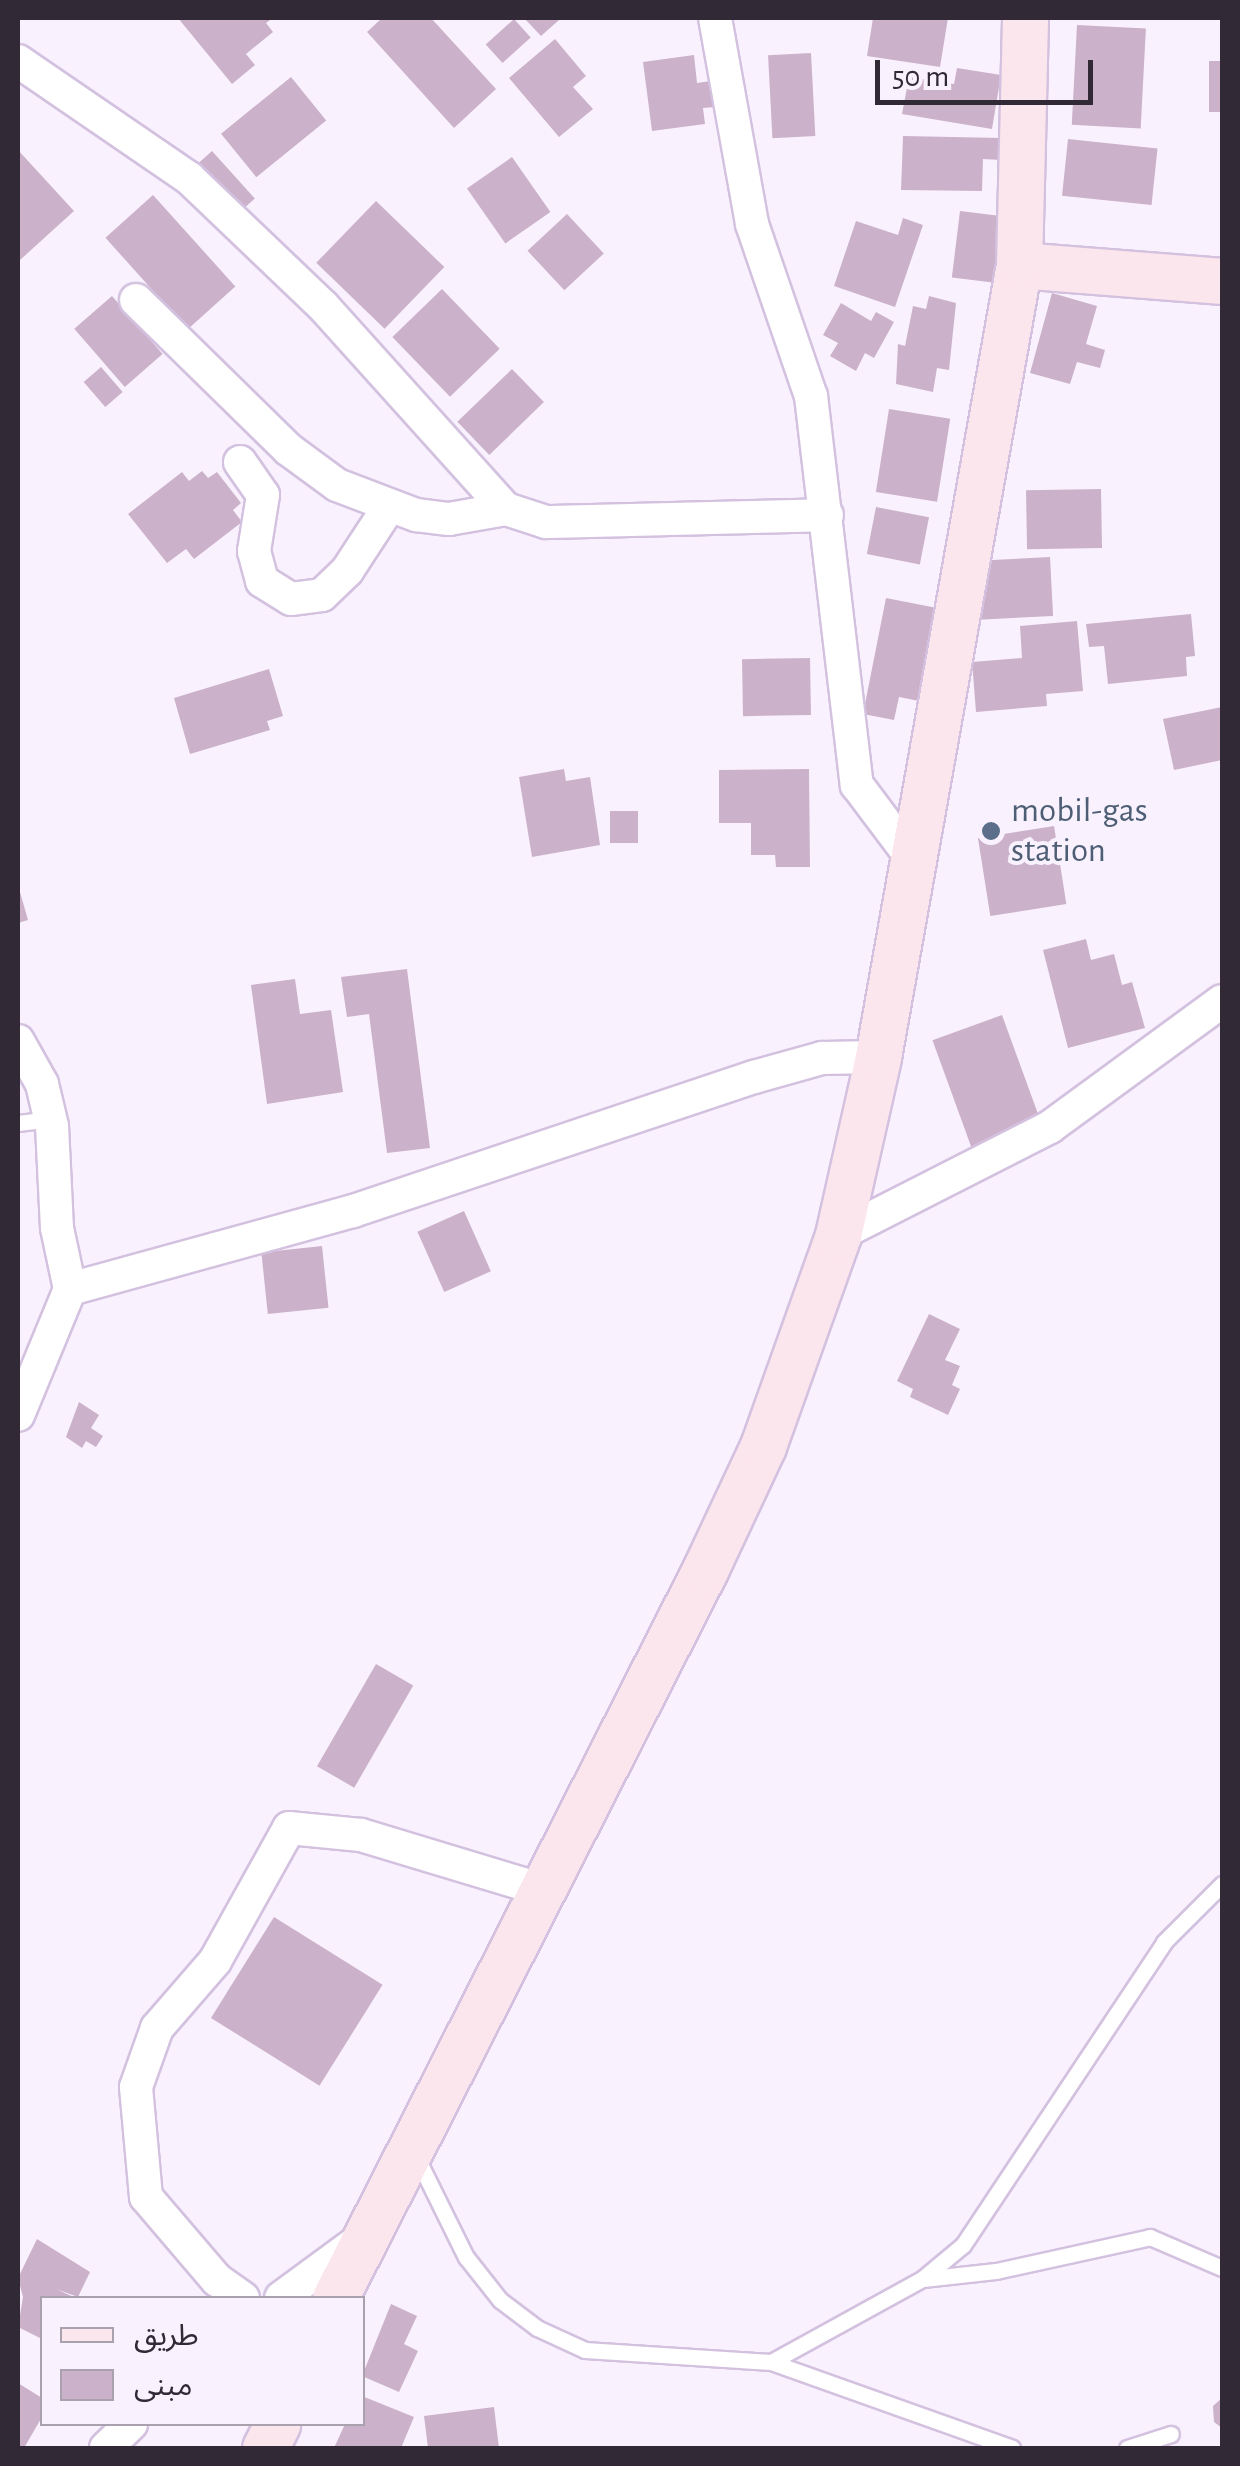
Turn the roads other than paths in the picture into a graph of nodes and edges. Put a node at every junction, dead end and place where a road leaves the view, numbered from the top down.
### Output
1 (715, 18) edge
2 (1003, 18) edge
3 (1026, 18) edge
4 (18, 61) edge
5 (1021, 84) junction
6 (1019, 265) junction
7 (1222, 281) edge
8 (136, 300) dead end
9 (240, 462) dead end
10 (388, 508) junction
11 (506, 510) junction
12 (826, 515) junction
13 (914, 860) junction
14 (1222, 1000) edge
15 (18, 1041) edge
16 (878, 1057) junction
17 (50, 1119) junction
18 (18, 1123) edge
19 (838, 1235) junction
20 (70, 1289) junction
21 (18, 1415) edge
22 (1222, 1884) edge
23 (547, 1890) junction
24 (411, 2146) junction
25 (365, 2236) junction
26 (1222, 2268) edge
27 (922, 2279) junction
28 (240, 2296) edge
29 (284, 2296) edge
30 (336, 2296) edge
31 (771, 2362) junction
32 (130, 2426) edge
33 (1171, 2434) dead end
34 (106, 2448) edge
35 (1012, 2448) edge
36 (1127, 2448) edge

1 - 12 street
2 - 5 street
3 - 5 main road
4 - 11 street
5 - 6 main road
6 - 7 main road
6 - 13 main road
8 - 10 street
9 - 10 street
10 - 11 street
11 - 12 street
12 - 13 street
13 - 16 main road
14 - 19 street
15 - 17 street
16 - 19 main road
16 - 20 street
17 - 18 lane
17 - 20 street
19 - 23 main road
20 - 21 street
22 - 27 lane
23 - 24 main road
23 - 28 street
24 - 25 main road
24 - 31 lane
25 - 29 street
25 - 30 main road
26 - 27 lane
27 - 31 lane
31 - 35 lane
32 - 34 street
33 - 36 lane

